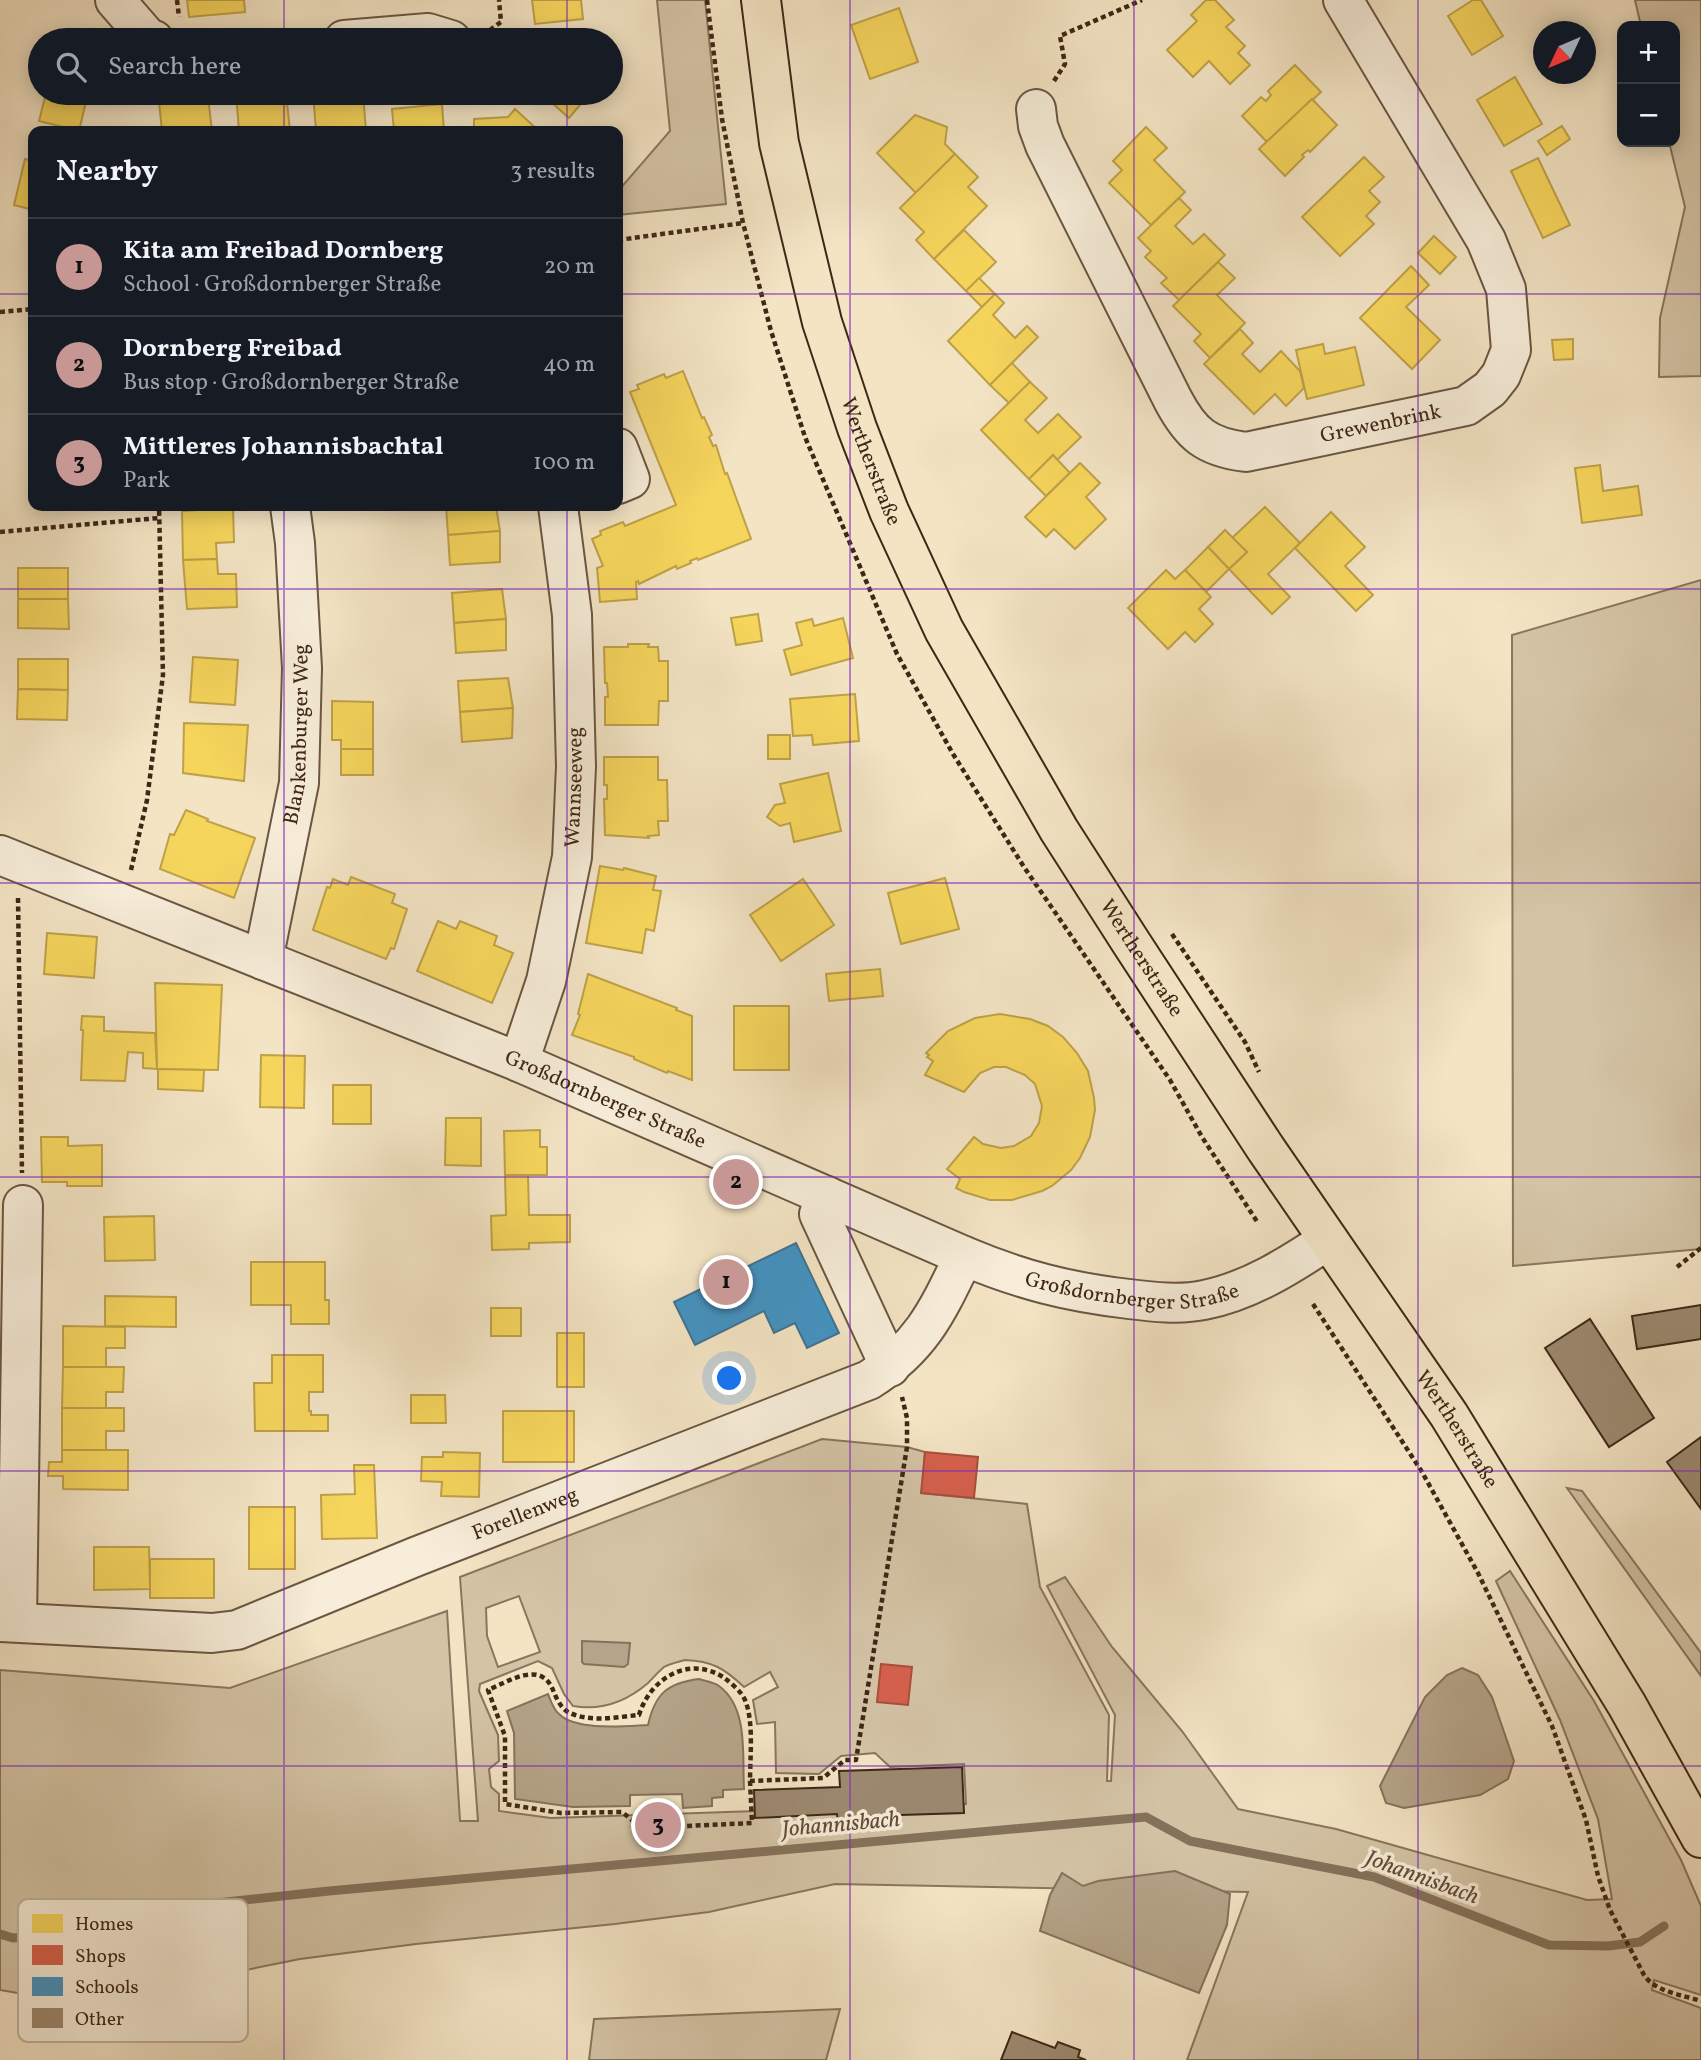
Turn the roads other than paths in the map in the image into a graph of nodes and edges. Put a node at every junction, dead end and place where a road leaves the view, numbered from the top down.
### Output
1 (116, 0) edge
2 (761, 0) edge
3 (1343, 0) edge
4 (140, 28) edge
5 (1036, 109) road end
6 (623, 461) edge
7 (623, 482) edge
8 (291, 511) edge
9 (560, 511) edge
10 (14, 861) edge
11 (263, 960) junction
12 (519, 1062) junction
13 (827, 1196) junction
14 (23, 1205) road end
15 (1328, 1240) junction
16 (964, 1256) junction
17 (890, 1367) junction
18 (9, 1622) edge
19 (1701, 1838) edge

1 - 4 street
2 - 15 main road, Wertherstraße
3 - 5 street, Grewenbrink
6 - 7 street
8 - 11 street, Blankenburger Weg
9 - 12 street, Wannseeweg
10 - 11 street, Großdornberger Straße
11 - 12 street, Großdornberger Straße
12 - 13 street, Großdornberger Straße
13 - 16 street, Großdornberger Straße
13 - 17 street
14 - 18 street, Forellenweg
15 - 16 street, Großdornberger Straße
15 - 19 main road, Wertherstraße
16 - 17 street, Forellenweg
17 - 18 street, Forellenweg

